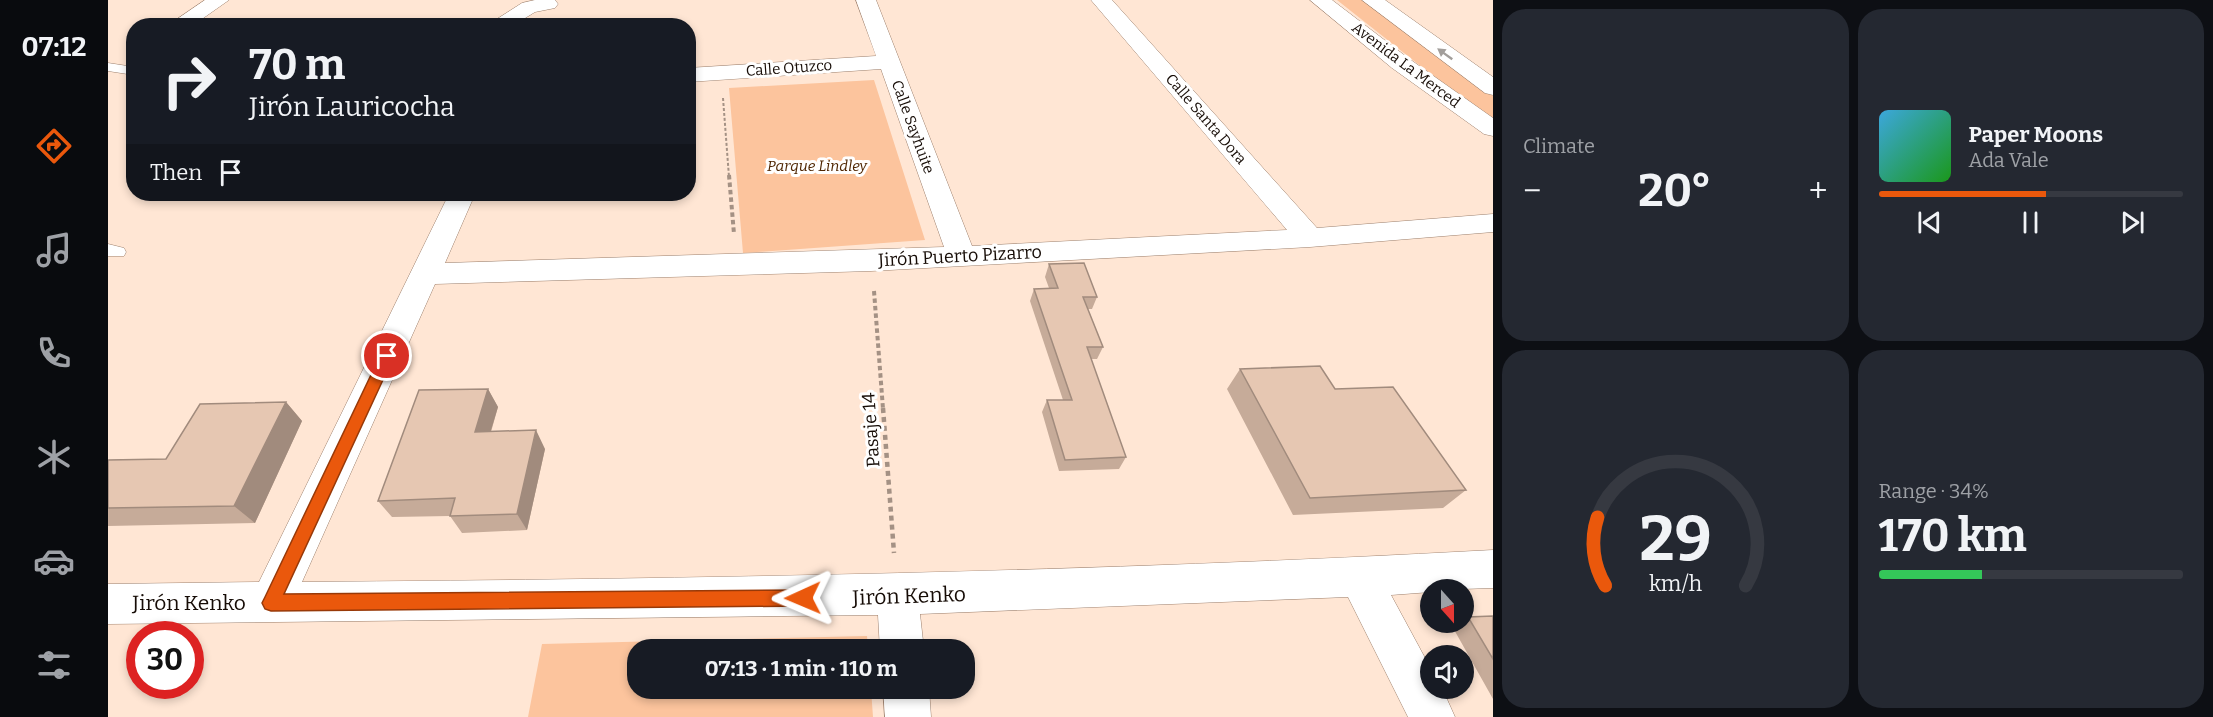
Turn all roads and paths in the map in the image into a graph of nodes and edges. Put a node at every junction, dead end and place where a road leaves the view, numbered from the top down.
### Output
1 (219, 0) edge
2 (866, 0) edge
3 (1101, 0) edge
4 (1320, 0) edge
5 (1372, 0) edge
6 (549, 2) edge
7 (190, 18) edge
8 (510, 18) edge
9 (542, 18) edge
10 (889, 62) junction
11 (108, 67) edge
12 (126, 70) edge
13 (722, 73) junction
14 (696, 75) edge
15 (1493, 88) edge
16 (1493, 129) edge
17 (459, 201) edge
18 (1493, 223) edge
19 (1310, 238) junction
20 (960, 255) junction
21 (871, 261) junction
22 (737, 265) junction
23 (426, 274) junction
24 (1493, 569) edge
25 (1360, 578) junction
26 (898, 597) junction
27 (271, 603) junction
28 (108, 604) edge
29 (901, 639) edge
30 (907, 699) edge
31 (908, 717) edge
32 (1432, 717) edge

1 - 7 street
2 - 10 street, Calle Sayhuite
3 - 19 street, Calle Santa Dora
4 - 16 street, Avenida La Merced
15 -> 5 street, Avenida La Merced
6 - 8 street
6 - 9 street
10 - 13 street, Calle Otuzco
10 - 20 street, Calle Sayhuite
11 - 12 lane
13 - 14 street, Calle Otuzco
13 - 22 path
17 - 23 street
18 - 19 street, Jirón Puerto Pizarro
19 - 20 street, Jirón Puerto Pizarro
20 - 21 street, Jirón Puerto Pizarro
21 - 22 street, Jirón Puerto Pizarro
21 - 26 path, Pasaje 14
22 - 23 street, Jirón Puerto Pizarro
23 - 27 street
24 - 25 street, Jirón Kenko
25 - 26 street, Jirón Kenko
25 - 32 street
26 - 27 street, Jirón Kenko
26 - 29 street
27 - 28 street, Jirón Kenko
30 - 31 street

